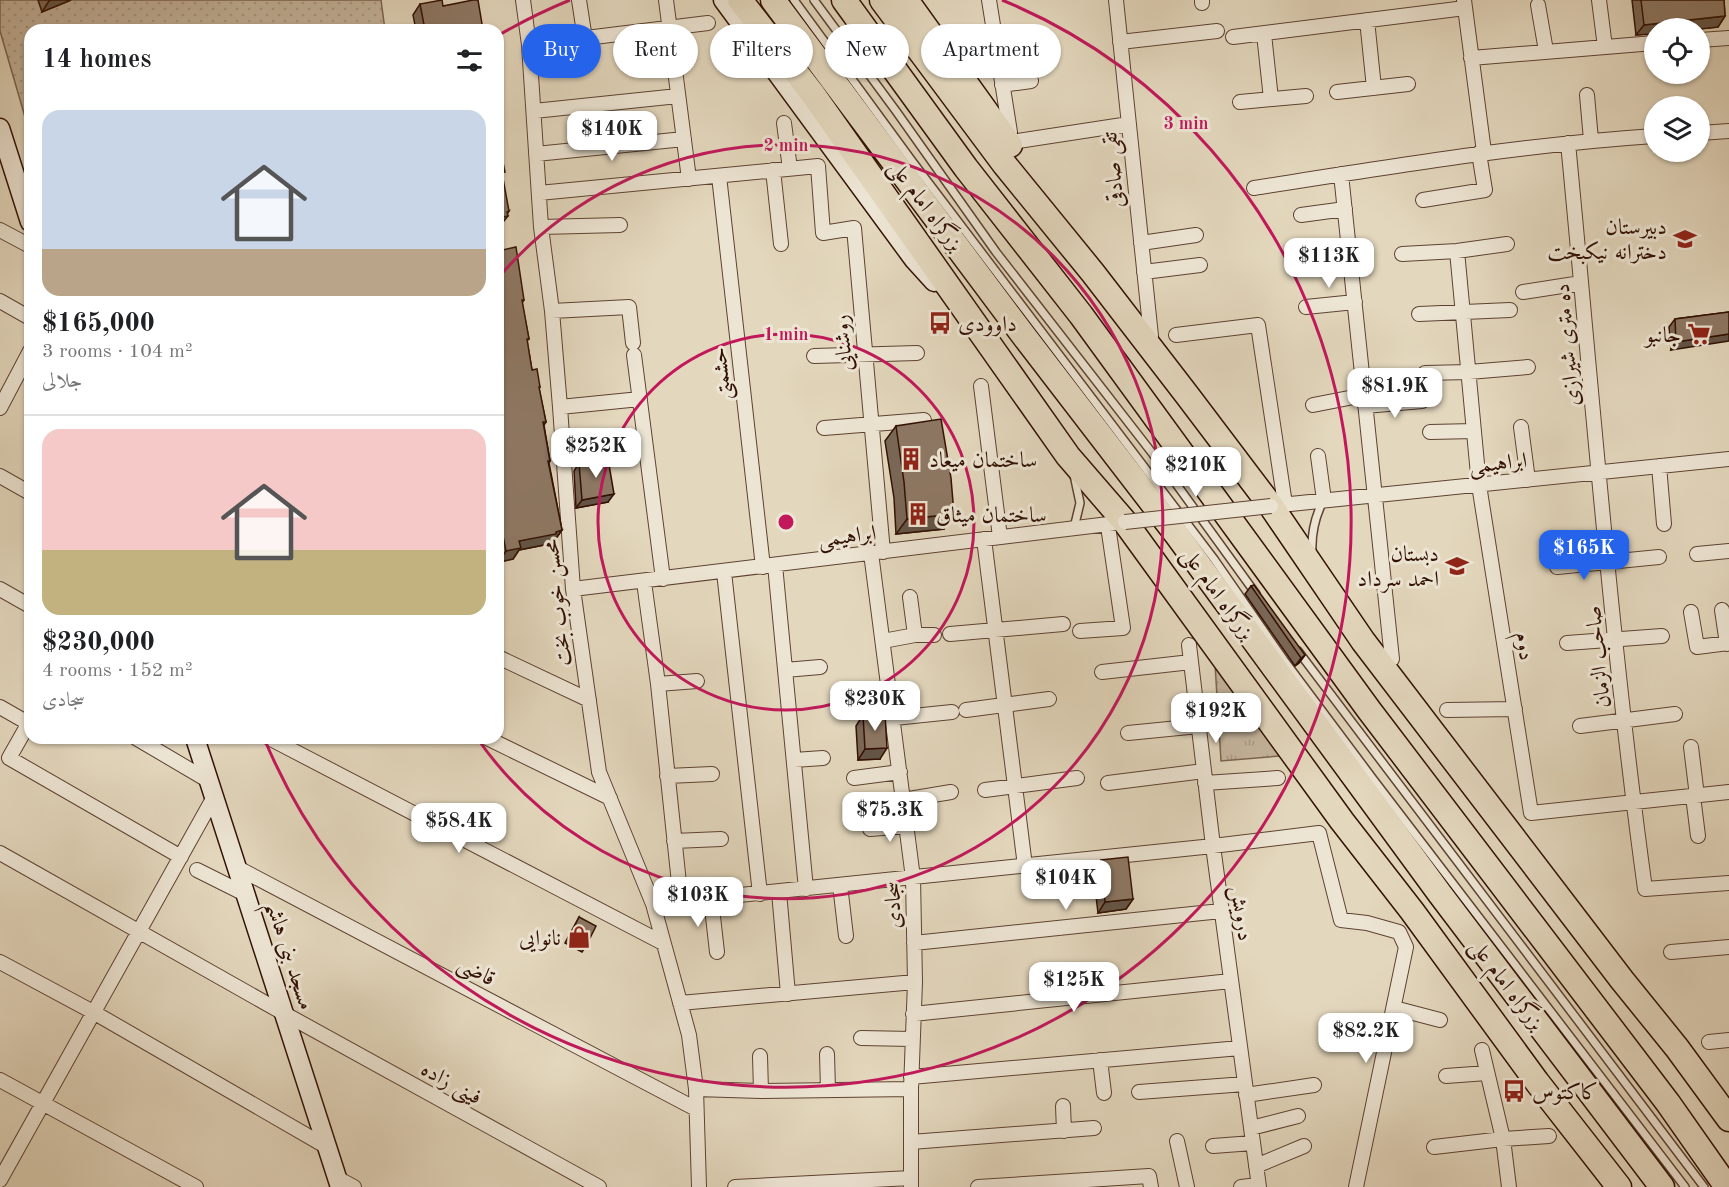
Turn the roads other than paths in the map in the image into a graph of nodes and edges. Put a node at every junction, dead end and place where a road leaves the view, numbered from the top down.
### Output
1 (523, 0) edge
2 (579, 0) edge
3 (666, 0) edge
4 (723, 0) edge
5 (740, 0) edge
6 (773, 0) edge
7 (794, 0) edge
8 (814, 0) edge
9 (844, 0) edge
10 (882, 0) edge
11 (906, 0) edge
12 (989, 0) edge
13 (1116, 0) edge
14 (1599, 0) edge
15 (1464, 4) edge
16 (1538, 5) dead end
17 (1367, 20) junction
18 (708, 23) dead end
19 (526, 24) edge
20 (583, 24) edge
21 (669, 24) edge
22 (698, 24) edge
23 (993, 24) edge
24 (1218, 31) dead end
25 (1264, 33) junction
26 (1233, 37) dead end
27 (1729, 38) edge
28 (1710, 39) edge
29 (1120, 42) junction
30 (1644, 44) edge
31 (1605, 47) junction
32 (1546, 51) junction
33 (1472, 58) junction
34 (532, 78) edge
35 (676, 78) edge
36 (1001, 78) edge
37 (1032, 81) dead end
38 (1408, 84) dead end
39 (1002, 85) junction
40 (1374, 88) junction
41 (1337, 92) dead end
42 (1587, 95) dead end
43 (678, 96) junction
44 (1306, 96) dead end
45 (1271, 99) junction
46 (1240, 102) dead end
47 (534, 111) junction
48 (784, 123) dead end
49 (1129, 124) junction
50 (0, 128) edge
51 (1729, 131) edge
52 (1710, 132) edge
53 (1644, 137) edge
54 (684, 139) junction
55 (1591, 140) junction
56 (1568, 143) junction
57 (1482, 152) junction
58 (537, 154) junction
59 (790, 169) junction
60 (773, 170) junction
61 (1341, 174) junction
62 (719, 176) junction
63 (689, 179) junction
64 (1254, 188) dead end
65 (539, 193) junction
66 (1423, 200) dead end
67 (24, 203) edge
68 (1345, 209) junction
69 (1301, 215) dead end
70 (620, 225) dead end
71 (541, 227) junction
72 (0, 230) edge
73 (1196, 235) dead end
74 (24, 243) edge
75 (1141, 243) junction
76 (782, 244) dead end
77 (1507, 244) dead end
78 (1457, 251) junction
79 (1402, 254) dead end
80 (1200, 266) dead end
81 (1144, 272) junction
82 (1094, 273) junction
83 (1581, 283) junction
84 (1523, 292) dead end
85 (0, 301) edge
86 (1354, 302) junction
87 (1306, 308) dead end
88 (1510, 310) dead end
89 (1463, 311) junction
90 (552, 312) junction
91 (1419, 314) dead end
92 (24, 315) edge
93 (981, 330) junction
94 (1176, 335) dead end
95 (1150, 336) dead end
96 (917, 353) dead end
97 (864, 354) junction
98 (814, 356) dead end
99 (24, 360) edge
100 (1528, 367) dead end
101 (1469, 372) junction
102 (1425, 373) dead end
103 (981, 386) dead end
104 (5, 388) edge
105 (640, 399) junction
106 (1365, 400) junction
107 (1422, 401) dead end
108 (1313, 405) dead end
109 (560, 407) junction
110 (0, 408) edge
111 (924, 420) edge
112 (871, 424) junction
113 (1521, 427) dead end
114 (824, 428) dead end
115 (1474, 430) junction
116 (1430, 432) dead end
117 (1068, 456) junction
118 (1318, 456) dead end
119 (1729, 459) edge
120 (1659, 466) junction
121 (1599, 472) junction
122 (0, 476) edge
123 (1528, 480) junction
124 (1479, 485) junction
125 (24, 490) edge
126 (1375, 495) junction
127 (1324, 500) junction
128 (1278, 505) junction
129 (1117, 524) junction
130 (1664, 524) dead end
131 (1074, 528) junction
132 (1000, 537) junction
133 (984, 539) junction
134 (1729, 551) edge
135 (877, 553) junction
136 (1697, 554) dead end
137 (1659, 557) dead end
138 (1608, 562) junction
139 (769, 566) junction
140 (1557, 567) dead end
141 (1313, 568) junction
142 (724, 572) junction
143 (663, 579) junction
144 (644, 582) junction
145 (0, 589) edge
146 (573, 589) junction
147 (910, 597) dead end
148 (1261, 600) edge
149 (24, 603) edge
150 (1722, 610) dead end
151 (1691, 612) dead end
152 (1064, 624) dead end
153 (997, 630) junction
154 (1080, 631) dead end
155 (934, 634) dead end
156 (950, 634) dead end
157 (915, 635) junction
158 (1662, 636) dead end
159 (1617, 640) junction
160 (883, 641) junction
161 (1567, 643) dead end
162 (1728, 644) edge
163 (1189, 645) dead end
164 (1295, 648) edge
165 (1392, 659) dead end
166 (504, 660) edge
167 (1191, 662) junction
168 (820, 667) dead end
169 (785, 670) junction
170 (1102, 672) dead end
171 (697, 681) dead end
172 (658, 684) junction
173 (1049, 699) dead end
174 (589, 700) junction
175 (1005, 704) junction
176 (0, 707) edge
177 (1515, 709) junction
178 (1447, 710) dead end
179 (1675, 714) dead end
180 (894, 718) junction
181 (24, 719) edge
182 (1625, 720) junction
183 (1198, 726) junction
184 (1580, 726) dead end
185 (24, 731) edge
186 (1128, 733) dead end
187 (145, 744) edge
188 (197, 744) edge
189 (281, 744) edge
190 (499, 744) edge
191 (1691, 747) dead end
192 (823, 758) dead end
193 (794, 760) junction
194 (900, 772) junction
195 (712, 774) dead end
196 (667, 776) junction
197 (1204, 777) junction
198 (854, 778) dead end
199 (1077, 778) dead end
200 (1278, 778) dead end
201 (1108, 783) dead end
202 (1016, 786) junction
203 (212, 789) junction
204 (985, 790) dead end
205 (951, 792) dead end
206 (1729, 792) edge
207 (1695, 796) junction
208 (610, 798) junction
209 (903, 800) junction
210 (1634, 802) junction
211 (907, 826) junction
212 (870, 829) dead end
213 (1698, 836) dead end
214 (721, 839) dead end
215 (674, 841) junction
216 (1213, 846) junction
217 (0, 853) edge
218 (181, 857) junction
219 (1025, 866) junction
220 (238, 868) junction
221 (197, 870) dead end
222 (913, 878) junction
223 (1729, 883) edge
224 (840, 885) junction
225 (806, 889) junction
226 (779, 892) junction
227 (760, 894) junction
228 (247, 895) junction
229 (711, 899) junction
230 (681, 902) junction
231 (653, 904) junction
232 (1221, 911) junction
233 (139, 931) junction
234 (846, 936) dead end
235 (663, 942) junction
236 (914, 942) junction
237 (1729, 947) edge
238 (717, 952) dead end
239 (1671, 952) dead end
240 (0, 962) edge
241 (1231, 981) junction
242 (915, 982) junction
243 (788, 994) junction
244 (680, 1003) junction
245 (1394, 1008) junction
246 (93, 1012) junction
247 (285, 1014) junction
248 (913, 1014) junction
249 (1440, 1020) dead end
250 (861, 1038) dead end
251 (912, 1039) junction
252 (1729, 1040) edge
253 (1709, 1042) dead end
254 (1240, 1048) junction
255 (1482, 1050) dead end
256 (827, 1054) dead end
257 (760, 1056) dead end
258 (1101, 1060) junction
259 (1487, 1073) junction
260 (1446, 1076) dead end
261 (0, 1080) edge
262 (911, 1083) junction
263 (1314, 1085) dead end
264 (696, 1089) junction
265 (1245, 1089) junction
266 (828, 1090) junction
267 (761, 1091) junction
268 (1139, 1092) dead end
269 (1104, 1093) dead end
270 (42, 1103) junction
271 (1063, 1106) dead end
272 (696, 1108) junction
273 (1299, 1116) dead end
274 (1729, 1119) edge
275 (1094, 1128) dead end
276 (1251, 1128) junction
277 (1064, 1131) junction
278 (1548, 1136) dead end
279 (1503, 1139) junction
280 (1177, 1141) dead end
281 (910, 1142) junction
282 (1253, 1143) junction
283 (1213, 1146) dead end
284 (1304, 1146) dead end
285 (327, 1147) junction
286 (1434, 1148) dead end
287 (1256, 1166) junction
288 (0, 1180) edge
289 (911, 1182) edge
290 (339, 1183) edge
291 (1259, 1186) edge
292 (196, 1187) edge
293 (354, 1187) edge
294 (599, 1187) edge
295 (699, 1187) edge
296 (735, 1187) edge
297 (978, 1187) edge
298 (1151, 1187) edge
299 (1186, 1187) edge
300 (1241, 1187) edge
301 (1356, 1187) edge
302 (1509, 1187) edge
303 (1619, 1187) edge
304 (1662, 1187) edge
305 (1685, 1187) edge
306 (1704, 1187) edge
307 (1727, 1187) edge

1 - 19 street, محسن خوب بخت
2 - 20 street
3 - 21 street
4 - 93 main road
5 - 93 highway
6 - 304 highway, بزرگراه امام علی
7 - 305 lane
8 - 148 lane
9 - 307 highway
10 - 82 highway
11 - 82 highway
12 - 23 street
13 - 29 street, تقی صادقی
14 - 31 street
15 - 17 street
15 - 33 street
16 - 32 street
17 - 25 street
17 - 40 street
18 - 22 street
24 - 29 street
25 - 26 street
25 - 45 street
27 - 28 street
29 - 49 street, تقی صادقی
30 - 31 street
31 - 32 street
32 - 33 street
33 - 57 street
34 - 47 street, محسن خوب بخت
35 - 43 street
36 - 39 street
37 - 39 street
38 - 40 street
39 - 49 street
40 - 41 street
42 - 55 street
43 - 47 street
43 - 54 street
44 - 45 street
45 - 46 street
47 - 58 street, محسن خوب بخت
48 - 59 street
49 - 75 street, تقی صادقی
50 - 67 main road
51 - 52 street
53 - 55 street
54 - 58 street
54 - 63 street
55 - 56 street
56 - 57 street
56 - 83 street, ده متری شیرازی
57 - 61 street
57 - 66 street
58 - 65 street, محسن خوب بخت
59 - 60 street
59 - 97 street, روشنایی
60 - 62 street
60 - 76 street
61 - 64 street
61 - 68 street
62 - 63 street
62 - 139 street, حشمتی
63 - 65 street
65 - 71 street, محسن خوب بخت
68 - 69 street
68 - 86 street
70 - 71 street
71 - 90 street, محسن خوب بخت
72 - 74 street
73 - 75 street
75 - 81 street, تقی صادقی
77 - 78 street
78 - 79 street
78 - 89 street, دوم
80 - 81 street
81 - 95 street, تقی صادقی
82 - 128 highway
83 - 84 street
83 - 121 street, ده متری شیرازی
85 - 92 street
86 - 87 street
86 - 106 street
88 - 89 street
89 - 91 street
89 - 101 street, دوم
90 - 105 street
90 - 109 street, محسن خوب بخت
93 - 117 highway
94 - 128 street
96 - 97 street
97 - 98 street
97 - 112 street, روشنایی
99 - 104 street
100 - 101 street
101 - 102 street
101 - 115 street, دوم
103 - 132 street
104 - 110 street
105 - 109 street
105 - 143 street
106 - 107 street
106 - 108 street
106 - 126 street
109 - 146 street, محسن خوب بخت
111 - 112 street
112 - 114 street
112 - 135 street, روشنایی
113 - 123 street
115 - 116 street
115 - 124 street, دوم
117 - 129 highway
117 - 131 lane
118 - 127 street
119 - 120 street, ابراهیمی
120 - 121 street, ابراهیمی
120 - 130 street
121 - 123 street, ابراهیمی
121 - 138 street, صاحب الزمان
122 - 125 street
123 - 124 street, ابراهیمی
124 - 126 street, ابراهیمی
124 - 177 street, دوم
126 - 127 street, ابراهیمی
126 - 165 street
127 - 128 street, ابراهیمی
127 - 141 lane
128 - 129 street, ابراهیمی, bridge
128 - 141 highway
129 - 131 street, ابراهیمی
129 - 154 street
129 - 303 highway
131 - 132 street, ابراهیمی
132 - 133 street, ابراهیمی
133 - 135 street, ابراهیمی
133 - 153 street
134 - 136 street
135 - 139 street, ابراهیمی
135 - 160 street, سجادی
137 - 138 street
138 - 140 street
138 - 159 street, صاحب الزمان
139 - 142 street, ابراهیمی
139 - 169 street, حشمتی
141 - 274 highway
142 - 143 street, ابراهیمی
142 - 227 street
143 - 144 street, ابراهیمی
144 - 146 street, ابراهیمی
144 - 172 street
145 - 149 street
146 - 174 street, محسن خوب بخت
147 - 157 street
150 - 162 street
151 - 162 street
152 - 153 street
153 - 156 street
153 - 175 street
155 - 157 street
157 - 160 street
158 - 159 street
159 - 161 street
159 - 182 street, صاحب الزمان
160 - 180 street, سجادی
163 - 167 street, درویش
164 - 306 lane
166 - 174 street
167 - 170 street
167 - 183 street, درویش
168 - 169 street
169 - 193 street, حشمتی
171 - 172 street
172 - 196 street
173 - 175 street
174 - 208 street, محسن خوب بخت
175 - 180 street
175 - 202 street
176 - 181 street
177 - 178 street
177 - 210 street, دوم
179 - 182 street
180 - 194 street, سجادی
182 - 184 street
182 - 210 street, صاحب الزمان
183 - 186 street
183 - 197 street, درویش
185 - 218 street
187 - 203 street
188 - 203 main road, مسجد بنی هاشم
189 - 235 street
190 - 208 street
191 - 207 street
192 - 193 street
193 - 225 street, حشمتی
194 - 198 street
194 - 209 street, سجادی
195 - 196 street
196 - 215 street
197 - 200 street
197 - 201 street
197 - 216 street, درویش
199 - 202 street
202 - 204 street
202 - 219 street
203 - 218 street
203 - 220 main road, مسجد بنی هاشم
205 - 209 street
206 - 207 street
207 - 210 street
207 - 213 street
208 - 231 street, محسن خوب بخت
209 - 211 street, سجادی
210 - 223 street, صاحب الزمان
211 - 212 street
211 - 222 street, سجادی
214 - 215 street
215 - 230 street
216 - 219 street
216 - 232 street, درویش
216 - 245 street
217 - 233 street, فینی زاده
218 - 233 street
219 - 222 street
220 - 228 main road, مسجد بنی هاشم
220 - 272 street, قاضی
221 - 228 street
222 - 224 street
222 - 236 street, سجادی
224 - 225 street
224 - 234 street
225 - 226 street
226 - 227 street
226 - 243 street
227 - 229 street
228 - 247 main road, مسجد بنی هاشم
229 - 230 street
229 - 238 street
230 - 231 street
231 - 235 street, محسن خوب بخت
232 - 236 street
232 - 241 street, درویش
233 - 246 street
233 - 247 street, فینی زاده
235 - 244 street, محسن خوب بخت
236 - 242 street, سجادی
237 - 239 street
240 - 246 street
241 - 248 street
241 - 254 street, درویش
242 - 243 street
242 - 248 street, سجادی
243 - 244 street
244 - 264 street, محسن خوب بخت
245 - 249 street
245 - 301 street
246 - 270 street
246 - 285 street
247 - 285 main road, مسجد بنی هاشم
247 - 294 street, فینی زاده
248 - 251 street, سجادی
250 - 251 street
251 - 262 street, سجادی
252 - 253 street
254 - 258 street
254 - 265 street, درویش
255 - 259 street
256 - 266 street
257 - 267 street
258 - 262 street
258 - 269 street
259 - 260 street
259 - 279 street
261 - 270 street
262 - 266 street
262 - 281 street, سجادی
263 - 265 street
264 - 267 street
264 - 272 street, محسن خوب بخت
265 - 268 street
265 - 276 street, درویش
266 - 267 street
270 - 288 street
270 - 292 street
271 - 277 street
272 - 295 street, محسن خوب بخت
273 - 276 street
275 - 277 street
276 - 282 street, درویش
277 - 281 street
278 - 279 street
279 - 286 street
279 - 302 street
280 - 299 street
281 - 289 street, سجادی
282 - 283 street
282 - 287 street, درویش
284 - 287 street
285 - 290 main road, مسجد بنی هاشم
287 - 291 street, درویش
289 - 296 street
290 - 293 street
291 - 300 street
297 - 298 street

